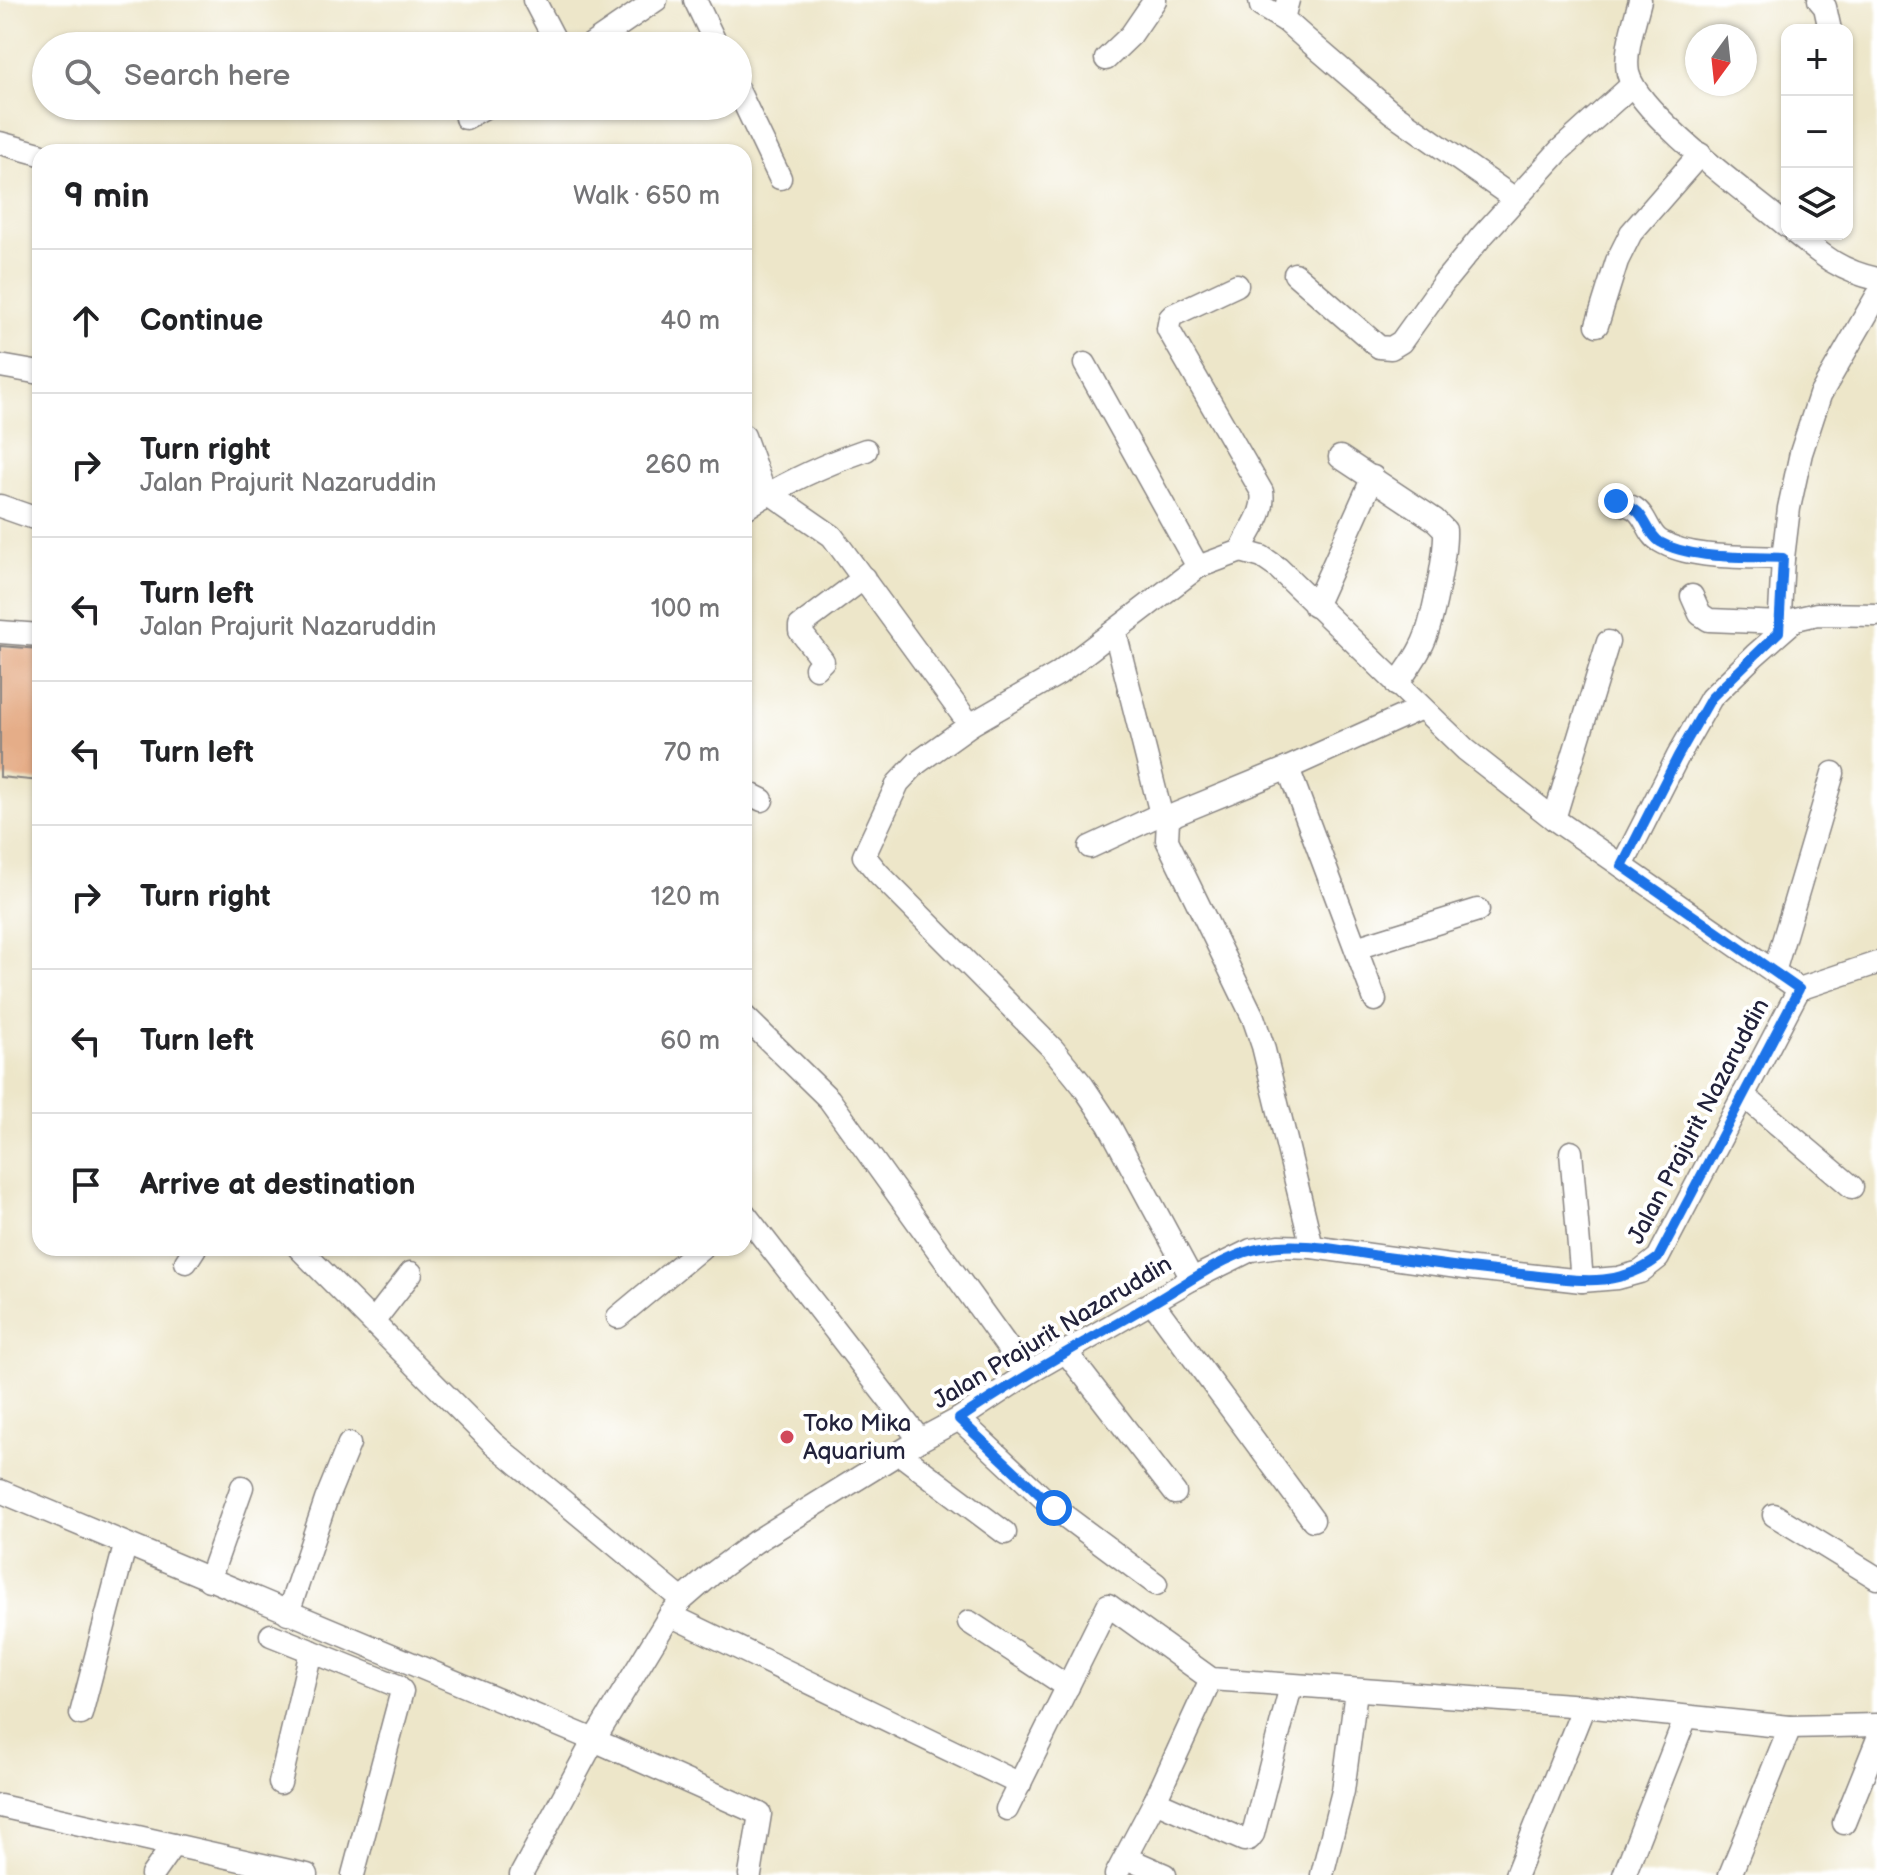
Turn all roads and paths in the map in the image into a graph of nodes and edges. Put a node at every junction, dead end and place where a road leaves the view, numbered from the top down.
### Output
1 (534, 0) edge
2 (656, 0) edge
3 (695, 0) edge
4 (1260, 0) edge
5 (1640, 0) edge
6 (1819, 0) edge
7 (1149, 2) edge
8 (1287, 10) edge
9 (1829, 24) edge
10 (551, 32) edge
11 (609, 32) edge
12 (710, 32) edge
13 (1106, 59) dead end
14 (1632, 85) junction
15 (752, 119) edge
16 (0, 143) edge
17 (32, 152) edge
18 (1700, 154) junction
19 (780, 178) dead end
20 (1515, 199) junction
21 (1781, 221) edge
22 (1803, 240) edge
23 (1295, 274) dead end
24 (1877, 279) edge
25 (1237, 285) dead end
26 (1877, 296) edge
27 (1597, 325) dead end
28 (1085, 364) dead end
29 (0, 366) edge
30 (32, 372) edge
31 (866, 450) dead end
32 (1340, 457) dead end
33 (752, 463) edge
34 (1373, 477) junction
35 (758, 484) edge
36 (1616, 501) dead end
37 (0, 506) edge
38 (32, 517) edge
39 (1241, 551) junction
40 (1783, 558) junction
41 (1198, 567) junction
42 (864, 578) junction
43 (1692, 596) dead end
44 (1315, 606) junction
45 (1877, 615) edge
46 (1780, 628) junction
47 (0, 632) edge
48 (1115, 632) junction
49 (32, 634) edge
50 (1608, 642) dead end
51 (816, 668) dead end
52 (1397, 685) junction
53 (1421, 708) junction
54 (970, 725) junction
55 (1288, 768) junction
56 (1833, 773) dead end
57 (1164, 817) junction
58 (1554, 819) junction
59 (1090, 847) dead end
60 (1622, 866) junction
61 (1478, 910) dead end
62 (1356, 948) junction
63 (1877, 963) edge
64 (1774, 972) junction
65 (1799, 989) junction
66 (1375, 1000) dead end
67 (752, 1024) edge
68 (1743, 1095) junction
69 (1571, 1152) dead end
70 (1852, 1187) dead end
71 (752, 1223) edge
72 (1312, 1247) junction
73 (307, 1256) edge
74 (691, 1256) edge
75 (411, 1273) dead end
76 (1192, 1279) junction
77 (1582, 1281) junction
78 (1153, 1303) junction
79 (618, 1317) dead end
80 (373, 1322) junction
81 (1066, 1352) junction
82 (1027, 1374) junction
83 (959, 1419) junction
84 (920, 1440) junction
85 (349, 1444) dead end
86 (900, 1454) junction
87 (242, 1487) dead end
88 (0, 1491) edge
89 (1175, 1493) dead end
90 (1774, 1515) dead end
91 (1313, 1520) dead end
92 (1005, 1533) dead end
93 (125, 1546) junction
94 (1877, 1578) edge
95 (209, 1580) junction
96 (1156, 1584) dead end
97 (676, 1608) junction
98 (288, 1613) junction
99 (969, 1622) dead end
100 (271, 1635) dead end
101 (311, 1651) junction
102 (1211, 1679) junction
103 (1291, 1686) junction
104 (1068, 1687) junction
105 (1356, 1691) junction
106 (1584, 1706) junction
107 (81, 1714) dead end
108 (1686, 1717) junction
109 (1877, 1725) edge
110 (1790, 1727) junction
111 (594, 1740) junction
112 (1877, 1741) edge
113 (280, 1783) dead end
114 (1020, 1784) junction
115 (1155, 1801) junction
116 (0, 1806) edge
117 (1007, 1809) dead end
118 (1844, 1823) dead end
119 (173, 1845) junction
120 (1121, 1866) edge
121 (152, 1875) edge
122 (307, 1875) edge
123 (353, 1875) edge
124 (521, 1875) edge
125 (750, 1875) edge
126 (1165, 1875) edge
127 (1322, 1875) edge
128 (1516, 1875) edge
129 (1624, 1875) edge
130 (1730, 1875) edge

1 - 10 street
2 - 11 street
3 - 12 street
4 - 8 street
5 - 14 street
6 - 9 street
7 - 13 street
8 - 20 street
14 - 18 street
14 - 20 street
15 - 19 street
16 - 17 street
18 - 21 street
18 - 27 street
20 - 23 street
22 - 24 street
25 - 39 street
26 - 40 street
28 - 41 street
29 - 30 street
31 - 35 street
32 - 34 street
33 - 35 street
34 - 44 street
34 - 52 street
35 - 42 street
36 - 40 street
37 - 38 street
39 - 41 street
39 - 44 street
40 - 46 street
41 - 48 street
42 - 51 street
42 - 54 street
43 - 46 street
44 - 52 street
45 - 46 street
46 - 60 street
47 - 49 street
48 - 54 street
48 - 57 street
50 - 58 street
52 - 53 street
53 - 55 street
53 - 58 street
54 - 76 street
55 - 57 street
55 - 62 street
56 - 64 street
57 - 59 street
57 - 72 street
58 - 60 street
60 - 64 street
61 - 62 street
62 - 66 street
63 - 65 street, Jalan Prajurit Nazaruddin
64 - 65 street
65 - 68 street, Jalan Prajurit Nazaruddin
67 - 82 street
68 - 70 street
68 - 77 street, Jalan Prajurit Nazaruddin
69 - 77 street
71 - 84 street
72 - 76 street, Jalan Prajurit Nazaruddin
72 - 77 street, Jalan Prajurit Nazaruddin
73 - 80 street
74 - 79 street
75 - 80 street
76 - 78 street, Jalan Prajurit Nazaruddin
78 - 81 street, Jalan Prajurit Nazaruddin
78 - 91 street
80 - 97 street
81 - 82 street, Jalan Prajurit Nazaruddin
81 - 89 street
82 - 83 street, Jalan Prajurit Nazaruddin
83 - 84 street, Jalan Prajurit Nazaruddin
83 - 96 street
84 - 86 street, Jalan Prajurit Nazaruddin
85 - 98 street
86 - 92 street
86 - 97 street, Jalan Prajurit Nazaruddin
87 - 95 street
88 - 93 street
90 - 94 street
93 - 95 street
93 - 107 street
95 - 98 street
97 - 111 street, Jalan Prajurit Nazaruddin
97 - 114 street
98 - 111 street
99 - 104 street
100 - 101 street
101 - 113 street
101 - 123 street
102 - 103 street
102 - 104 street
102 - 115 street
103 - 105 street
103 - 115 street
104 - 114 street
105 - 106 street
105 - 127 street
106 - 108 street
106 - 128 street
108 - 110 street
108 - 129 street
109 - 110 street
110 - 130 street
111 - 124 street, Jalan Prajurit Nazaruddin
111 - 125 street
112 - 118 street
114 - 117 street
115 - 120 street
116 - 119 street
119 - 121 street
119 - 122 street
120 - 126 street

